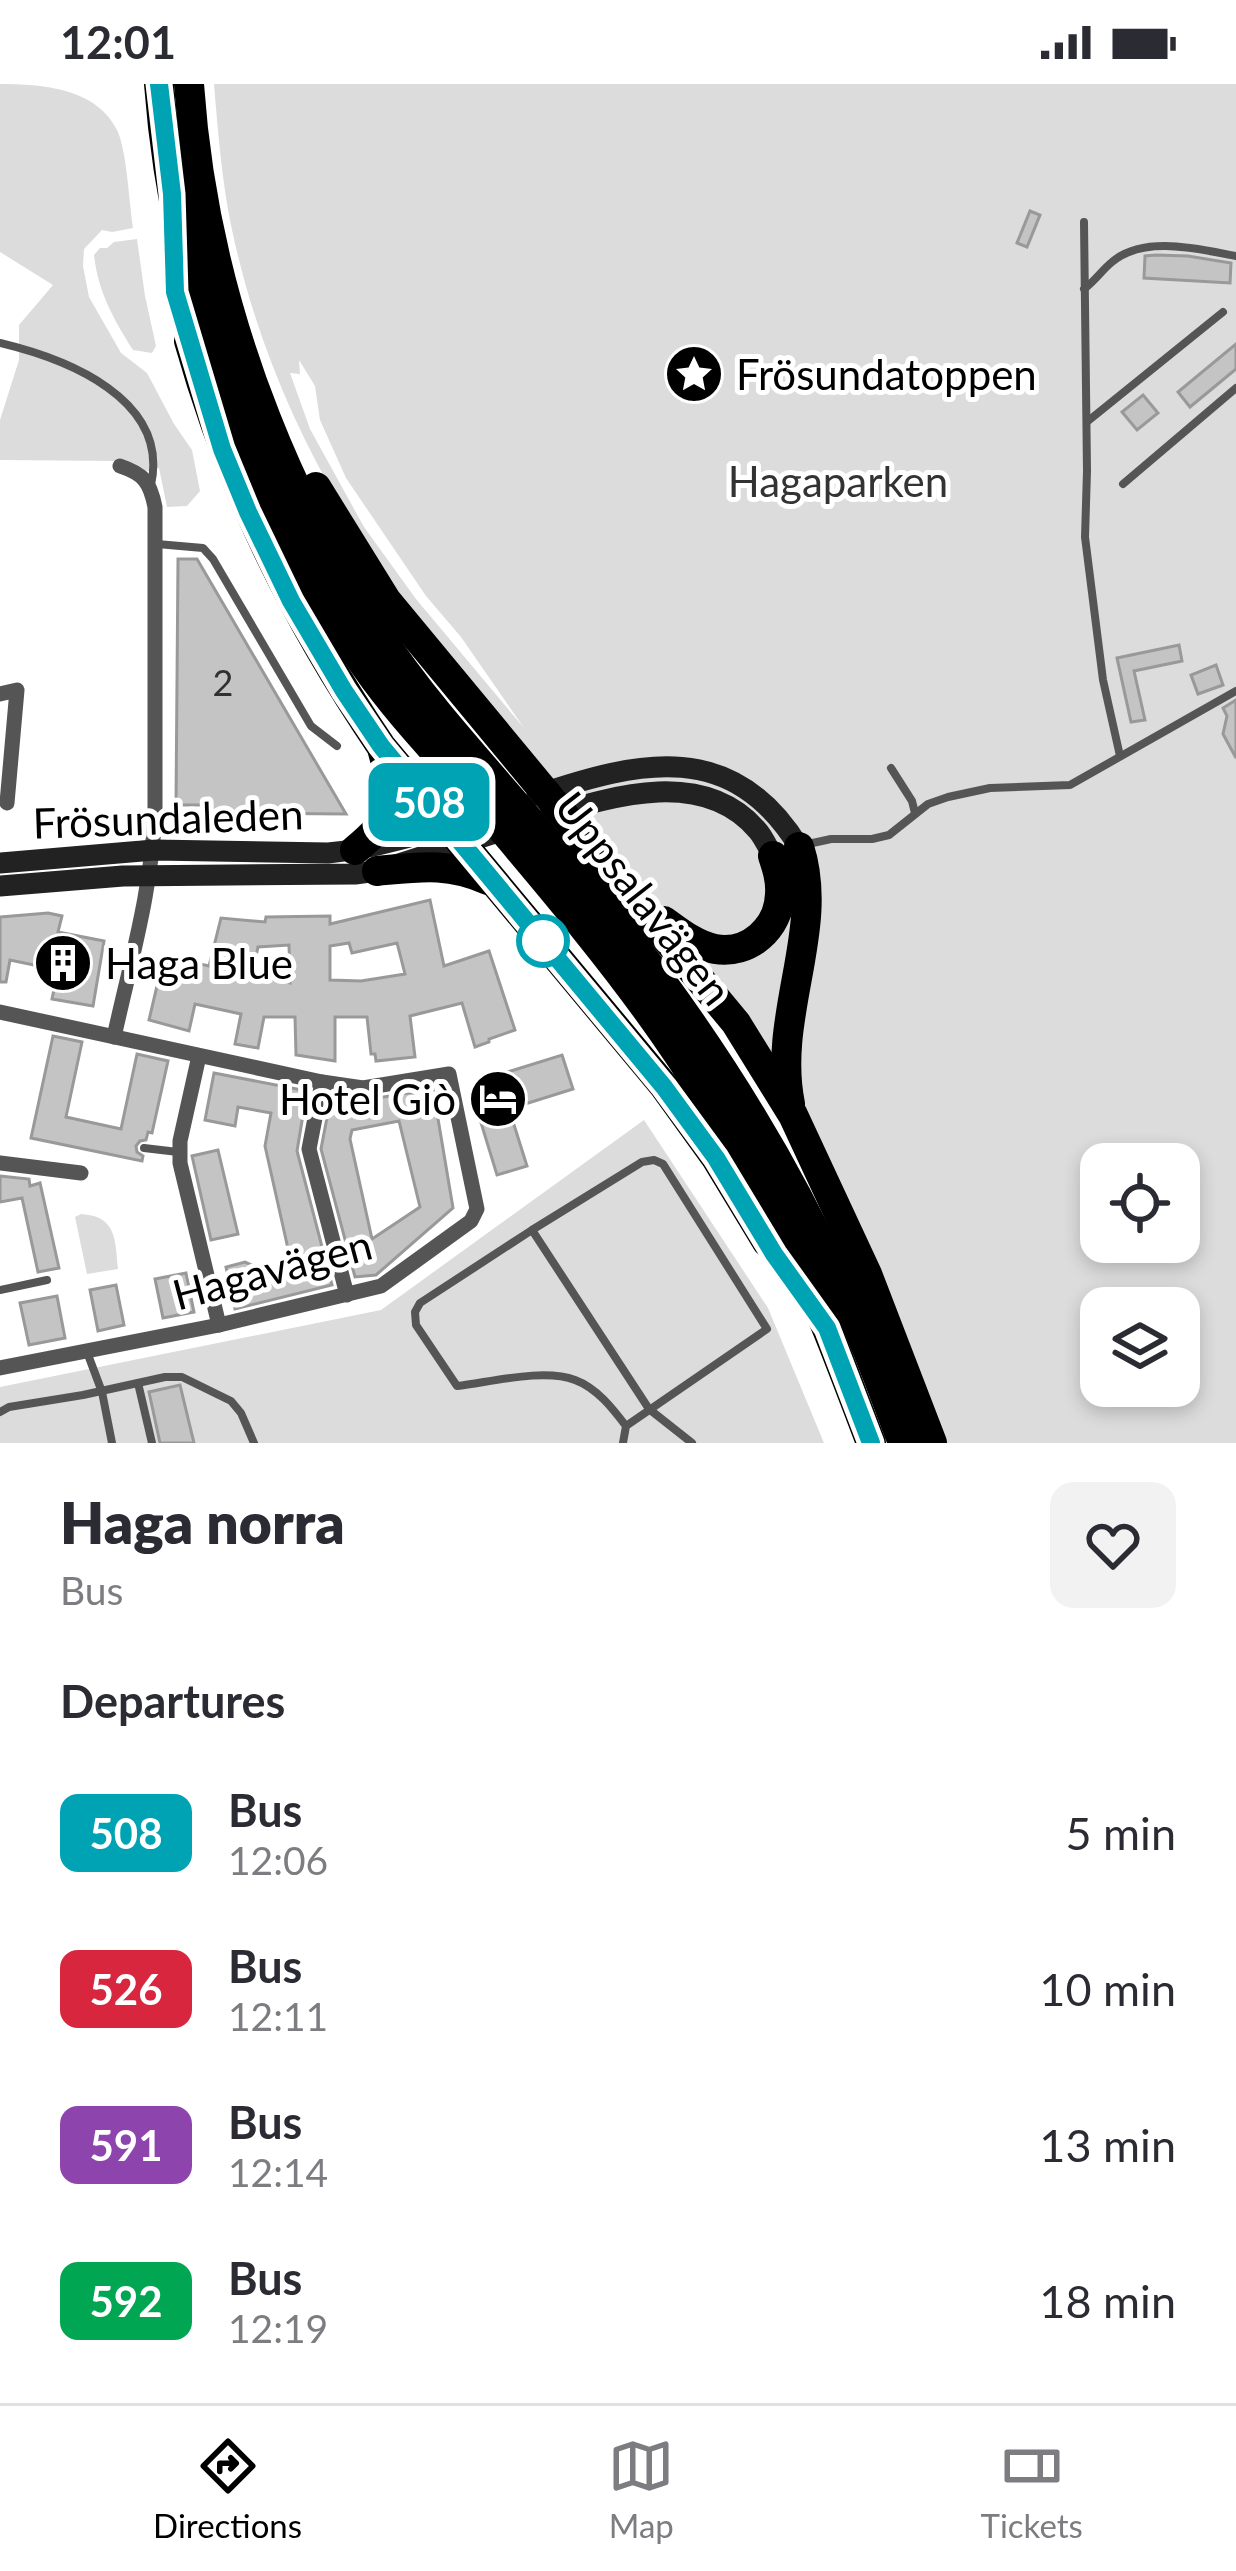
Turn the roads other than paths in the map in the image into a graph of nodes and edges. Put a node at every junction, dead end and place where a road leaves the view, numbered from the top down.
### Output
1 (159, 84) edge
2 (189, 84) edge
3 (172, 194) junction
4 (1084, 223) dead end
5 (1236, 256) edge
6 (1083, 290) junction
7 (1223, 312) dead end
8 (0, 343) edge
9 (1236, 388) edge
10 (1087, 422) junction
11 (268, 425) junction
12 (120, 466) dead end
13 (1123, 484) dead end
14 (151, 485) junction
15 (155, 544) junction
16 (1236, 691) edge
17 (9, 692) edge
18 (338, 746) dead end
19 (381, 746) junction
20 (1120, 756) junction
21 (891, 768) dead end
22 (7, 802) dead end
23 (915, 814) junction
24 (462, 832) junction
25 (154, 850) junction
26 (786, 851) junction
27 (366, 861) junction
28 (0, 863) edge
29 (150, 875) junction
30 (620, 881) junction
31 (491, 882) junction
32 (0, 886) edge
33 (0, 1012) edge
34 (113, 1037) junction
35 (199, 1056) junction
36 (322, 1082) junction
37 (793, 1115) junction
38 (144, 1148) dead end
39 (180, 1158) junction
40 (0, 1162) edge
41 (81, 1173) dead end
42 (532, 1230) junction
43 (47, 1280) dead end
44 (0, 1290) edge
45 (347, 1295) junction
46 (219, 1324) junction
47 (827, 1328) junction
48 (87, 1351) junction
49 (0, 1368) edge
50 (138, 1383) junction
51 (102, 1391) junction
52 (649, 1409) junction
53 (0, 1412) edge
54 (626, 1426) junction
55 (112, 1443) edge
56 (152, 1443) edge
57 (254, 1443) edge
58 (623, 1443) edge
59 (692, 1443) edge
60 (871, 1443) edge
61 (903, 1443) edge
62 (932, 1443) edge

1 - 3 highway, Uppsalavägen
2 - 11 highway, Uppsalavägen
3 - 19 highway
3 - 47 highway, Uppsalavägen
4 - 6 lane
5 - 6 lane
6 - 10 lane
7 - 10 lane
8 - 14 lane
9 - 13 lane
10 - 20 lane
11 - 30 highway
11 - 61 highway, Uppsalavägen
12 - 14 street
14 - 15 street
15 - 18 lane
15 - 25 street
16 - 20 lane
17 - 22 street
19 - 24 highway
19 - 27 highway
20 - 23 lane
21 - 23 lane
23 - 26 lane
24 - 26 main road, Frösundaleden
24 - 26 main road, Frösundaleden
24 - 27 main road, Frösundaleden
24 - 31 highway
25 - 27 main road, Frösundaleden
25 - 28 main road, Frösundaleden
25 - 29 street
26 - 30 highway
26 - 37 highway
27 - 29 main road, Frösundaleden
27 - 31 highway
29 - 32 main road, Frösundaleden
29 - 34 street
30 - 37 highway
31 - 47 highway
33 - 34 street
34 - 35 street
35 - 36 street
35 - 39 street
36 - 45 street
36 - 45 street, Hagavägen
37 - 62 highway
38 - 39 lane
39 - 46 street
40 - 41 street
42 - 52 lane
42 - 52 lane
42 - 54 lane
43 - 44 lane
45 - 46 street, Hagavägen
46 - 48 street, Hagavägen
47 - 60 highway, Uppsalavägen
48 - 49 street, Hagavägen
48 - 51 lane
50 - 51 lane
50 - 56 lane
50 - 57 lane
51 - 53 lane
51 - 55 lane
52 - 54 lane
52 - 59 lane
54 - 58 lane

